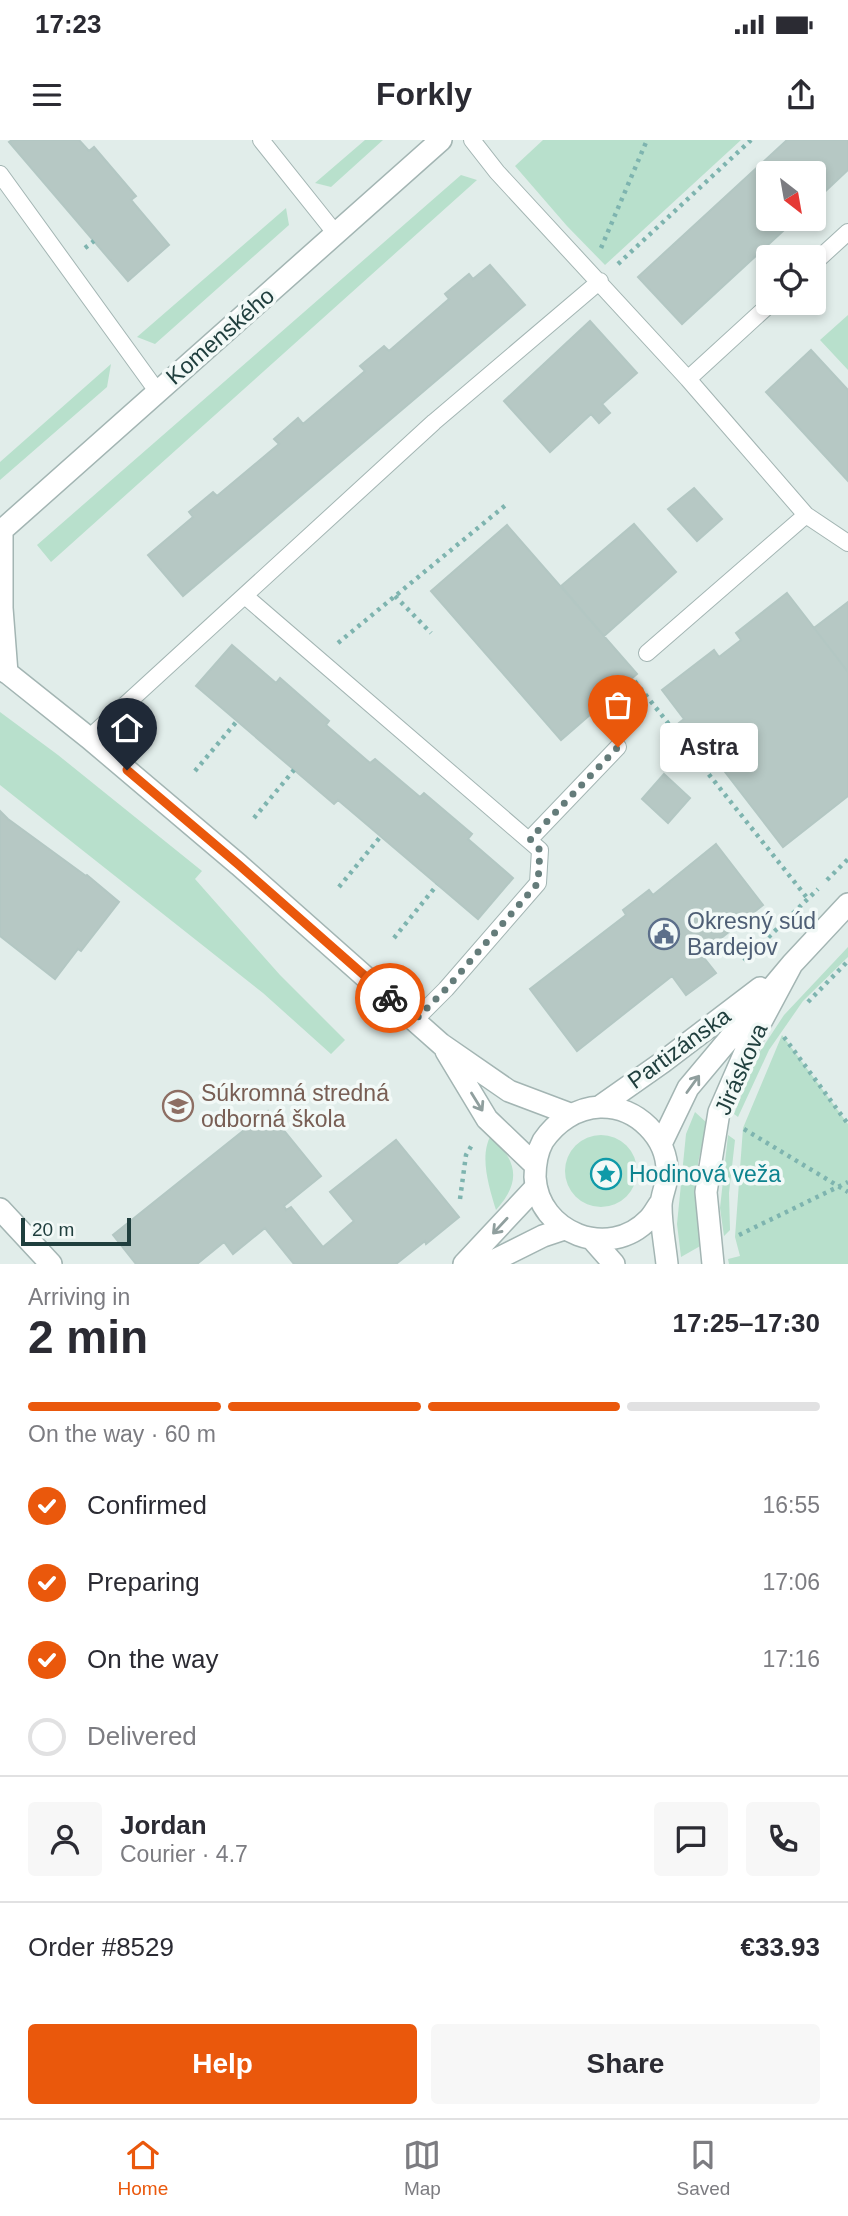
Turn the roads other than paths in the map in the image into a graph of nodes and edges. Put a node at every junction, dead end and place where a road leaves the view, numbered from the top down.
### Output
1 (261, 140) edge
2 (441, 140) edge
3 (472, 140) edge
4 (0, 174) edge
5 (848, 232) edge
6 (336, 234) junction
7 (826, 252) edge
8 (594, 276) junction
9 (758, 315) edge
10 (688, 379) junction
11 (157, 391) junction
12 (806, 514) junction
13 (1, 531) edge
14 (848, 543) edge
15 (245, 596) junction
16 (647, 653) dead end
17 (4, 670) edge
18 (89, 738) junction
19 (618, 747) road end
20 (530, 839) junction
21 (848, 904) edge
22 (792, 964) junction
23 (415, 1020) junction
24 (441, 1044) junction
25 (599, 1107) junction
26 (570, 1114) junction
27 (661, 1144) junction
28 (535, 1164) junction
29 (536, 1187) junction
30 (661, 1202) junction
31 (0, 1209) edge
32 (564, 1229) junction
33 (592, 1239) junction
34 (51, 1264) edge
35 (464, 1264) edge
36 (487, 1264) edge
37 (614, 1264) edge
38 (667, 1264) edge
39 (713, 1264) edge

1 - 6 lane
2 - 6 street, Komenského
3 - 8 lane
4 - 11 lane
5 - 7 lane
6 - 11 street, Komenského
8 - 10 lane
8 - 15 lane
9 - 10 lane
10 - 12 lane
11 - 13 street, Komenského
12 - 14 lane
12 - 16 lane
13 - 17 street
15 - 18 lane
15 - 20 lane
17 - 18 street
18 - 23 street
19 - 20 lane
20 - 23 lane
21 - 22 street, Partizánska
22 - 25 street, Partizánska
27 -> 22 street, Partizánska
22 - 39 street, Jiráskova
23 - 24 street
24 - 26 street
24 -> 28 street
25 - 26 street
25 - 27 street
26 - 28 street
27 - 30 street
28 - 29 street
29 - 32 street
29 -> 35 street
30 - 33 street
30 - 38 street
31 - 34 street
32 - 33 street
32 - 36 street
33 - 37 street

